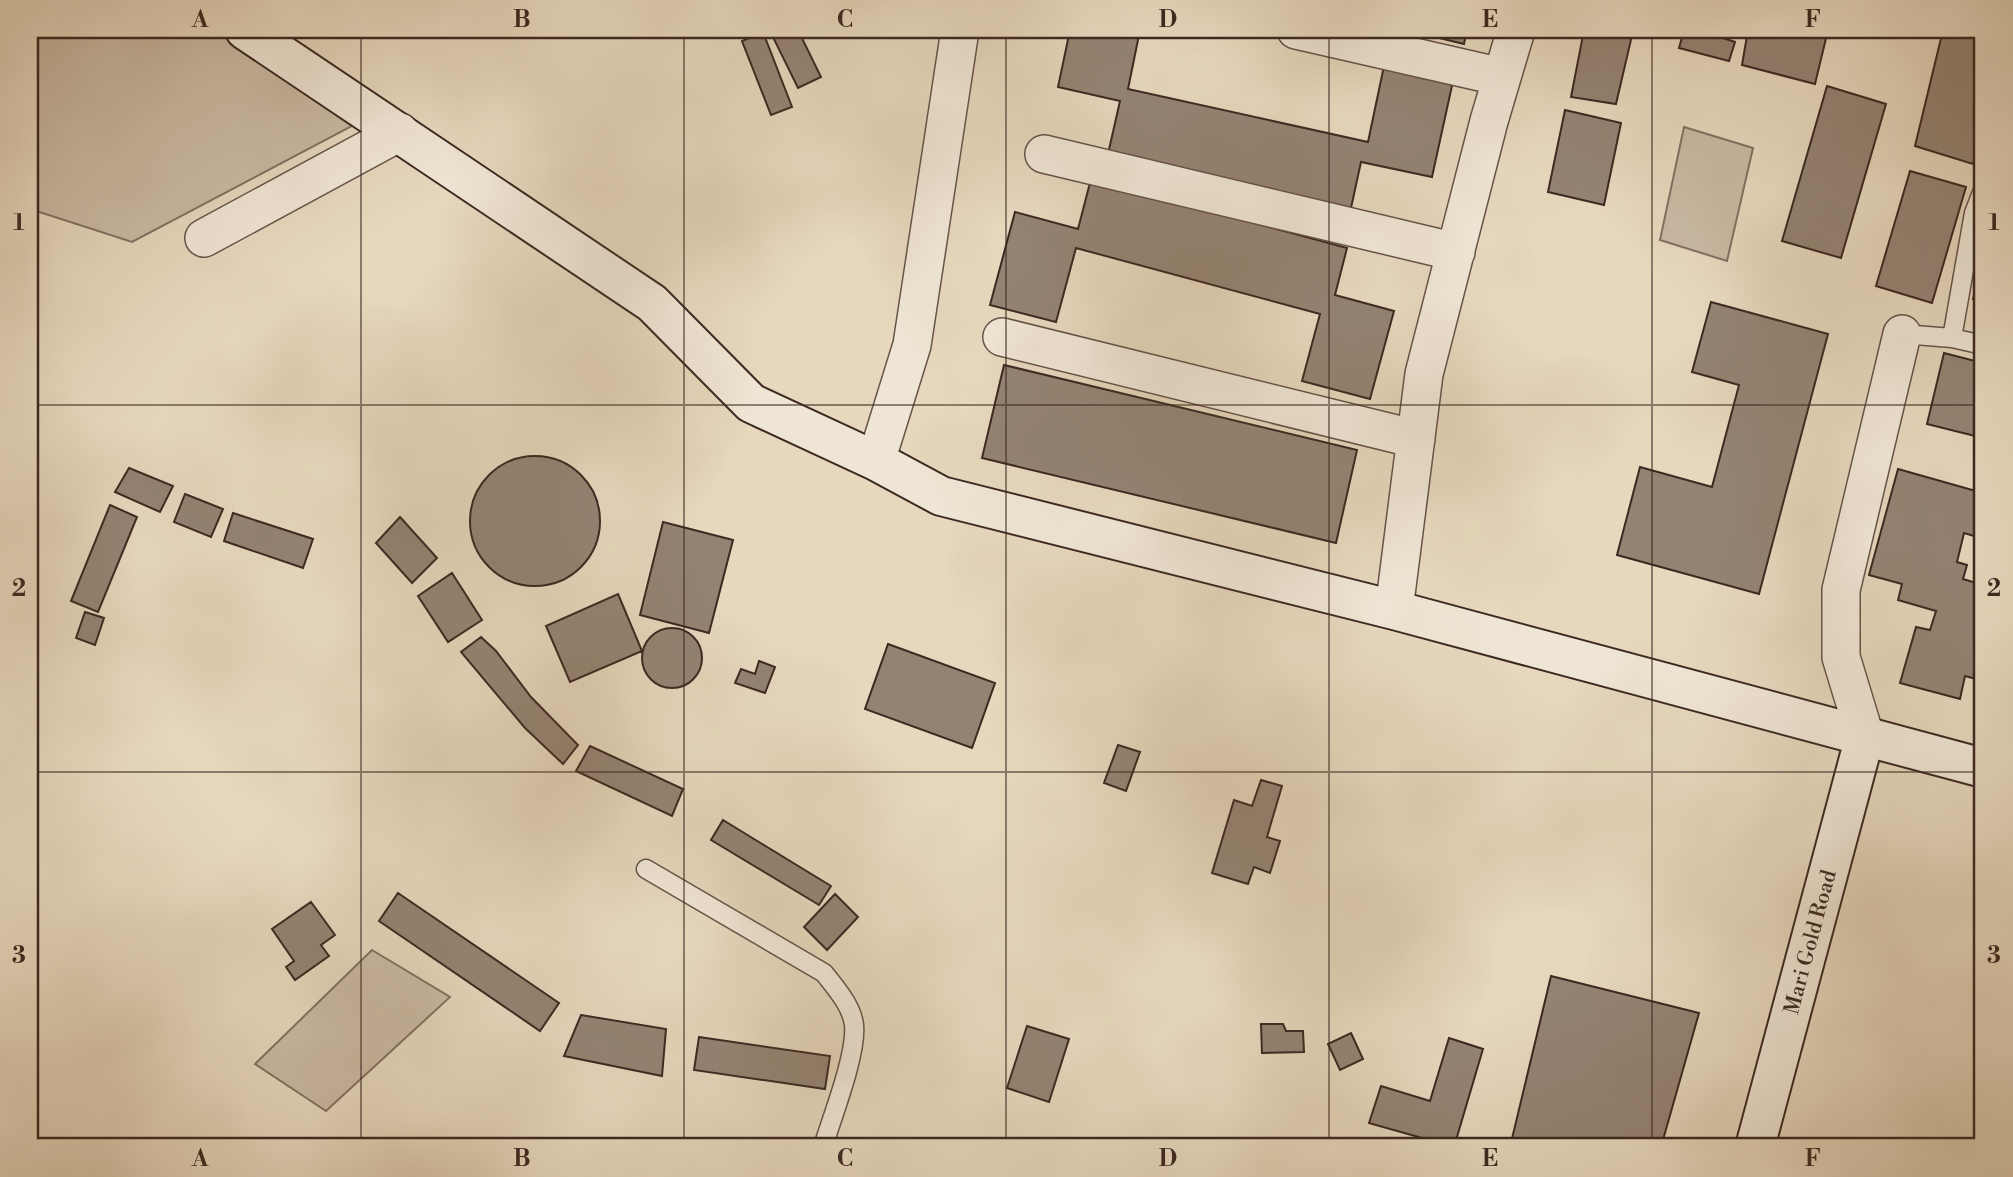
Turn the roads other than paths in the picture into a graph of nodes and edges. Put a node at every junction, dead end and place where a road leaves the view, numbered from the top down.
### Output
1 (245, 30) edge
2 (960, 30) edge
3 (1296, 30) edge
4 (1516, 30) edge
5 (1502, 77) junction
6 (401, 132) junction
7 (1044, 155) dead end
8 (1983, 190) edge
9 (204, 238) dead end
10 (1456, 252) junction
11 (1902, 334) joint
12 (1002, 337) dead end
13 (1952, 338) junction
14 (1983, 345) edge
15 (1416, 439) junction
16 (876, 461) junction
17 (1394, 610) junction
18 (1865, 737) junction
19 (1983, 768) edge
20 (646, 869) dead end
21 (823, 1147) edge
22 (1755, 1147) edge

1 - 6 street
2 - 16 street
3 - 5 street
4 - 5 street
5 - 10 street
6 - 9 street
6 - 16 street
7 - 10 street
8 - 13 lane
10 - 15 street
11 - 13 lane
11 - 18 street
12 - 15 street
13 - 14 lane
15 - 17 street
16 - 17 street
17 - 18 street
18 - 19 street
18 - 22 street, Mari Gold Road
20 - 21 lane

